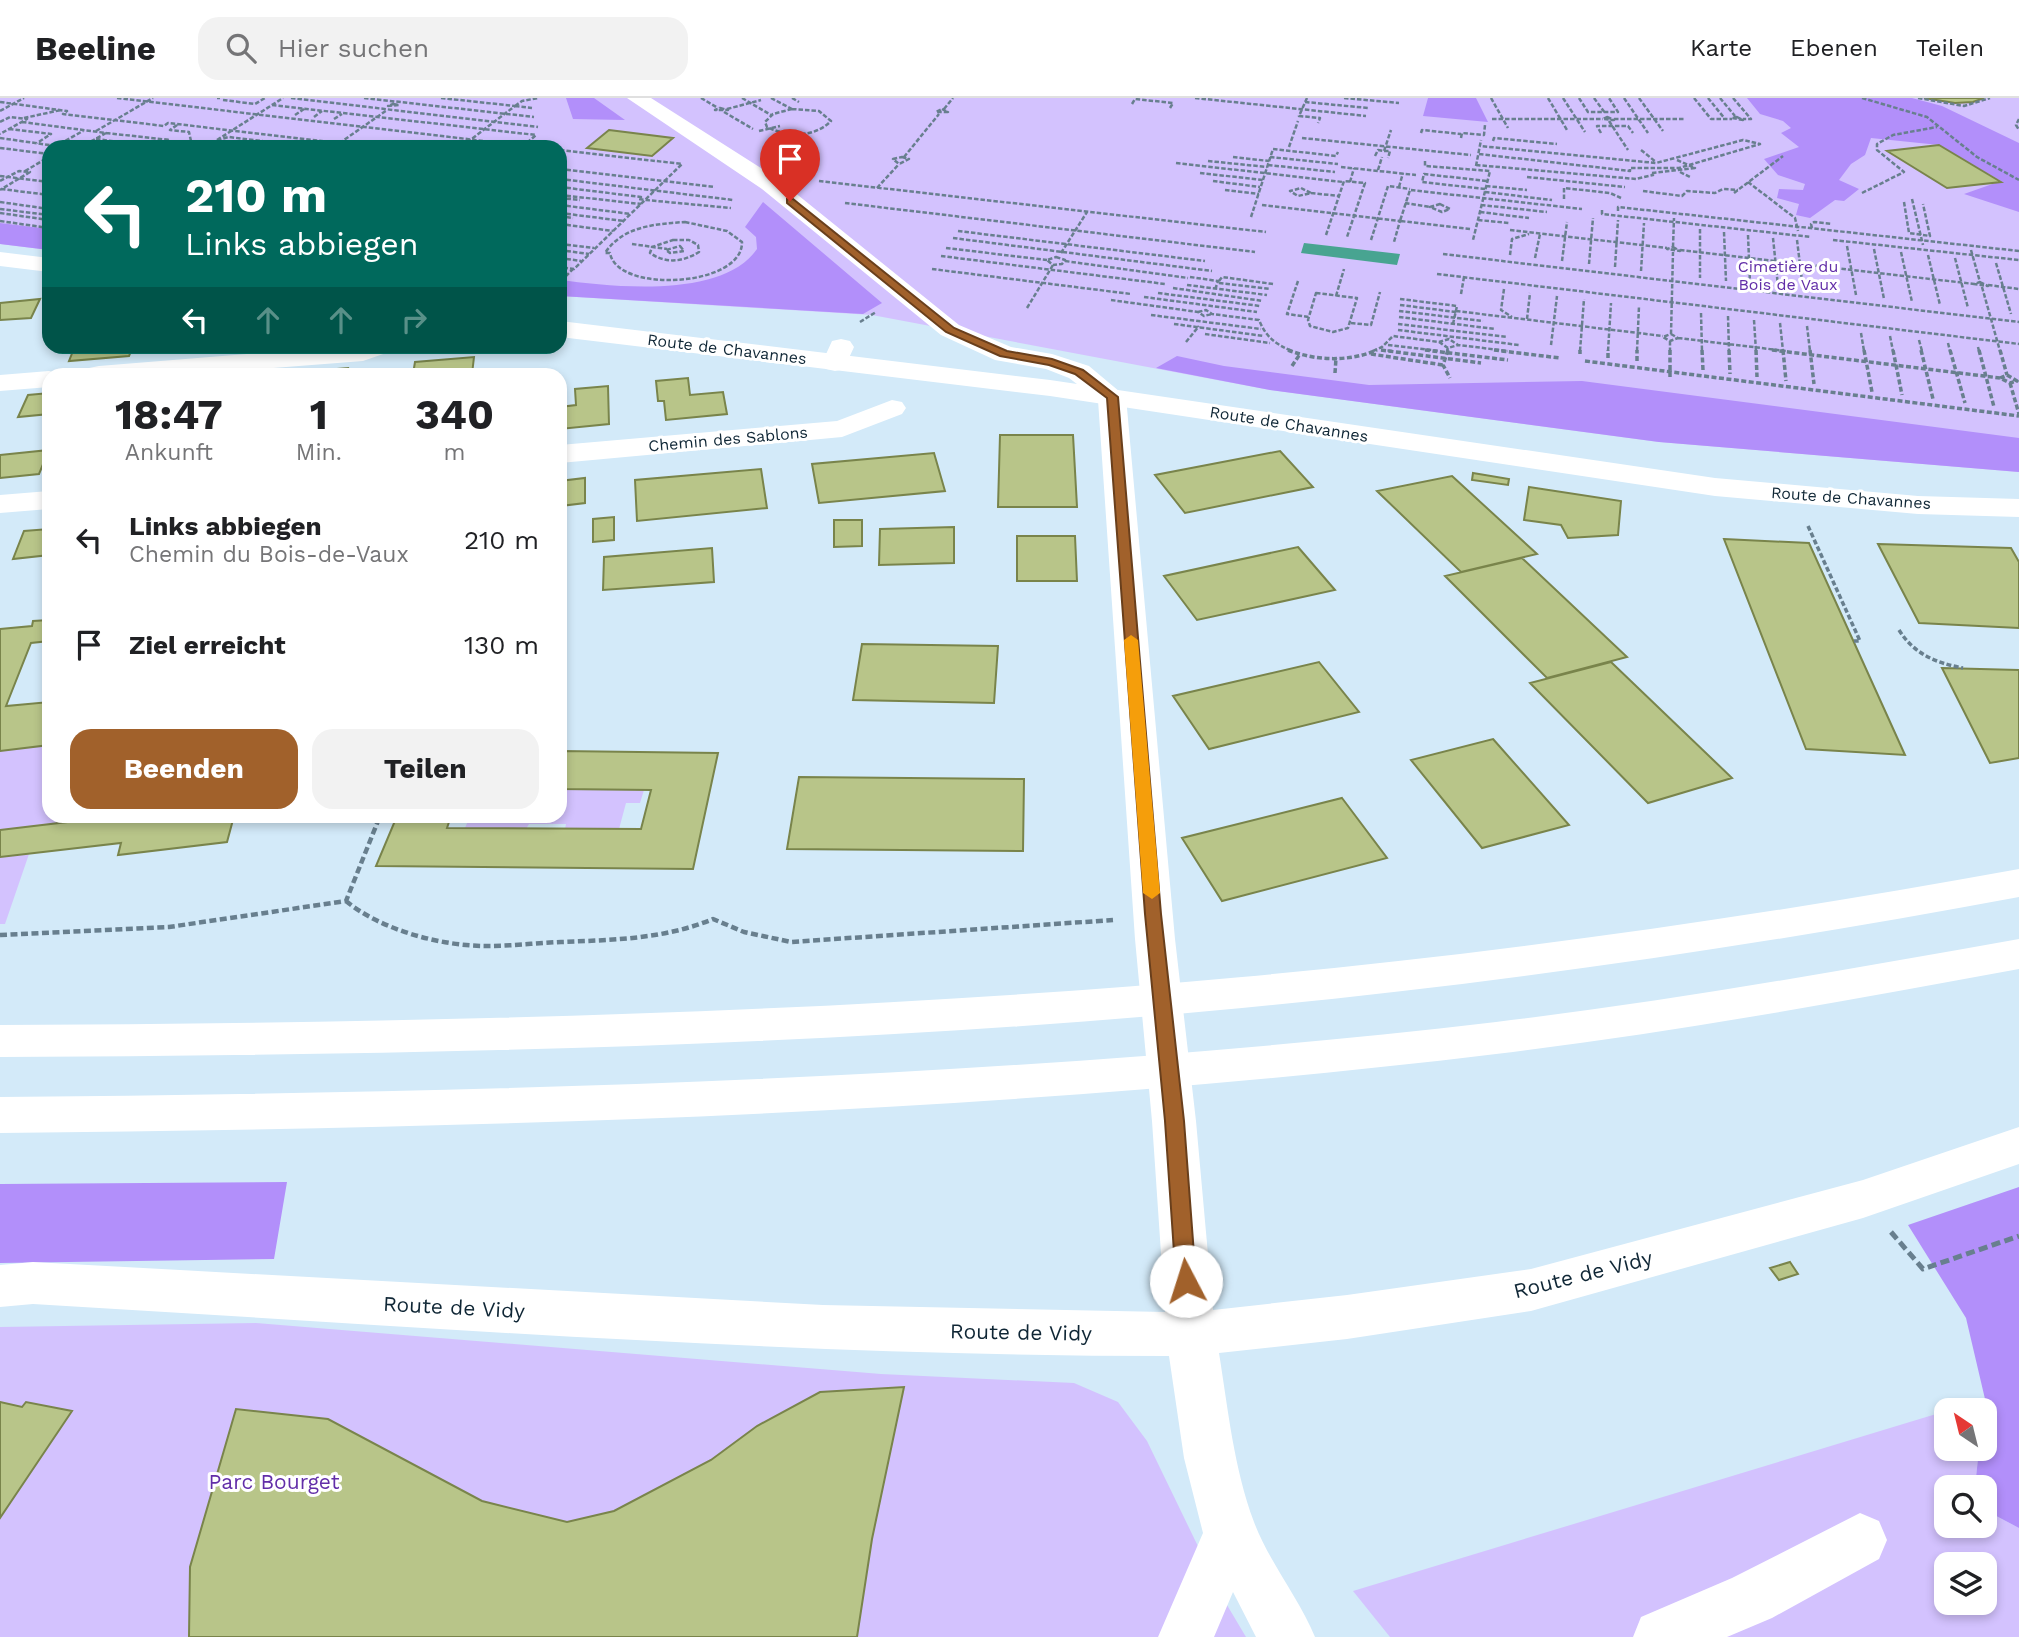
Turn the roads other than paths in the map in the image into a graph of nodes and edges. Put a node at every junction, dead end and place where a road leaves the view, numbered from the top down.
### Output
1 (637, 98) edge
2 (0, 259) edge
3 (42, 264) edge
4 (567, 329) edge
5 (339, 354) edge
6 (171, 368) edge
7 (42, 380) edge
8 (0, 383) edge
9 (1112, 397) junction
10 (892, 408) dead end
11 (567, 453) edge
12 (42, 501) edge
13 (0, 504) edge
14 (2019, 508) edge
15 (2019, 883) edge
16 (2019, 954) edge
17 (0, 1041) edge
18 (0, 1115) edge
19 (2019, 1145) edge
20 (0, 1286) edge
21 (1191, 1334) junction
22 (1230, 1532) junction
23 (1860, 1540) dead end
24 (1186, 1637) edge
25 (1287, 1637) edge
26 (1661, 1637) edge

1 - 9 main road
2 - 3 main road
4 - 9 main road, Route de Chavannes
5 - 6 main road
7 - 8 main road
9 - 14 main road, Route de Chavannes
9 - 21 main road
10 - 11 main road, Chemin des Sablons
12 - 13 main road
15 - 17 main road
16 - 18 main road
19 - 21 main road, Route de Vidy
20 - 21 main road, Route de Vidy
21 - 22 main road
22 - 24 main road
22 - 25 main road
23 - 26 main road

